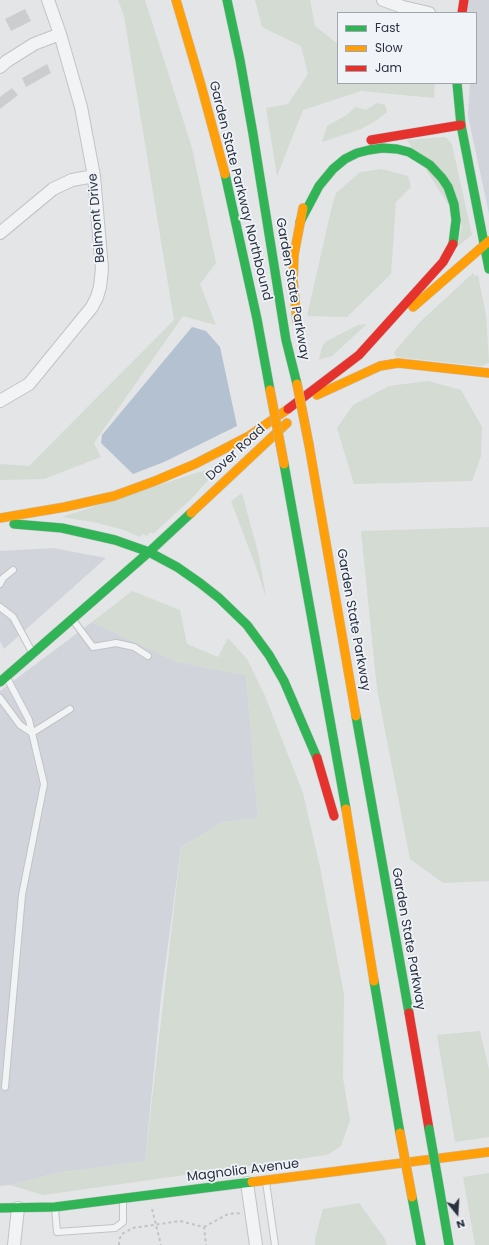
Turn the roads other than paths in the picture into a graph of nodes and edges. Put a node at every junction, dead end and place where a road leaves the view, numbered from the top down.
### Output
1 (48, 0) edge
2 (176, 0) edge
3 (227, 0) edge
4 (384, 0) edge
5 (464, 0) edge
6 (425, 12) edge
7 (462, 12) edge
8 (60, 34) junction
9 (0, 67) edge
10 (457, 84) edge
11 (461, 125) junction
12 (334, 156) dead end
13 (316, 174) dead end
14 (94, 176) junction
15 (300, 222) junction
16 (0, 233) edge
17 (486, 243) edge
18 (489, 269) edge
19 (298, 333) dead end
20 (359, 354) junction
21 (303, 364) dead end
22 (489, 373) edge
23 (297, 384) junction
24 (317, 395) junction
25 (0, 401) edge
26 (0, 518) edge
27 (0, 522) edge
28 (149, 552) junction
29 (13, 570) dead end
30 (0, 584) edge
31 (0, 607) edge
32 (72, 619) junction
33 (32, 654) junction
34 (148, 656) dead end
35 (3, 679) edge
36 (0, 698) edge
37 (70, 709) dead end
38 (32, 733) junction
39 (337, 827) dead end
40 (356, 926) dead end
41 (369, 954) junction
42 (5, 1087) dead end
43 (489, 1152) edge
44 (266, 1181) junction
45 (247, 1183) junction
46 (123, 1199) junction
47 (55, 1207) junction
48 (0, 1208) edge
49 (18, 1208) junction
50 (14, 1245) edge
51 (256, 1245) edge
52 (275, 1245) edge
53 (421, 1245) edge
54 (449, 1245) edge

1 - 8 street, Belmont Drive
2 - 41 main road, Garden State Parkway Northbound, bridge
3 - 23 main road, Garden State Parkway
4 - 6 street
5 - 7 main road
8 - 9 street
8 - 14 street, Belmont Drive
10 - 11 main road
11 - 12 main road
11 - 17 main road
13 - 15 main road
14 - 16 street
14 - 25 street, Belmont Drive
15 - 19 main road
15 - 20 main road
17 - 18 main road
17 - 20 main road, Dover Road
20 - 24 main road, Dover Road
20 - 26 main road
21 - 23 main road
22 - 24 main road
23 - 54 main road, Garden State Parkway, bridge
24 - 28 main road, Dover Road
27 - 28 main road
28 - 32 main road, Dover Road
28 - 39 main road
29 - 30 lane
31 - 33 lane
32 - 33 main road, Dover Road
32 - 34 lane
33 - 35 main road, Dover Road
35 - 38 lane
36 - 38 lane
37 - 38 lane
38 - 42 lane
40 - 41 main road
41 - 53 main road, bridge
43 - 44 main road, Magnolia Avenue
44 - 45 main road, Magnolia Avenue
44 - 52 lane
45 - 46 main road, Magnolia Avenue
45 - 51 street
46 - 47 main road, Magnolia Avenue
46 - 47 lane
47 - 49 main road, Magnolia Avenue
48 - 49 main road, Magnolia Avenue
49 - 50 street

